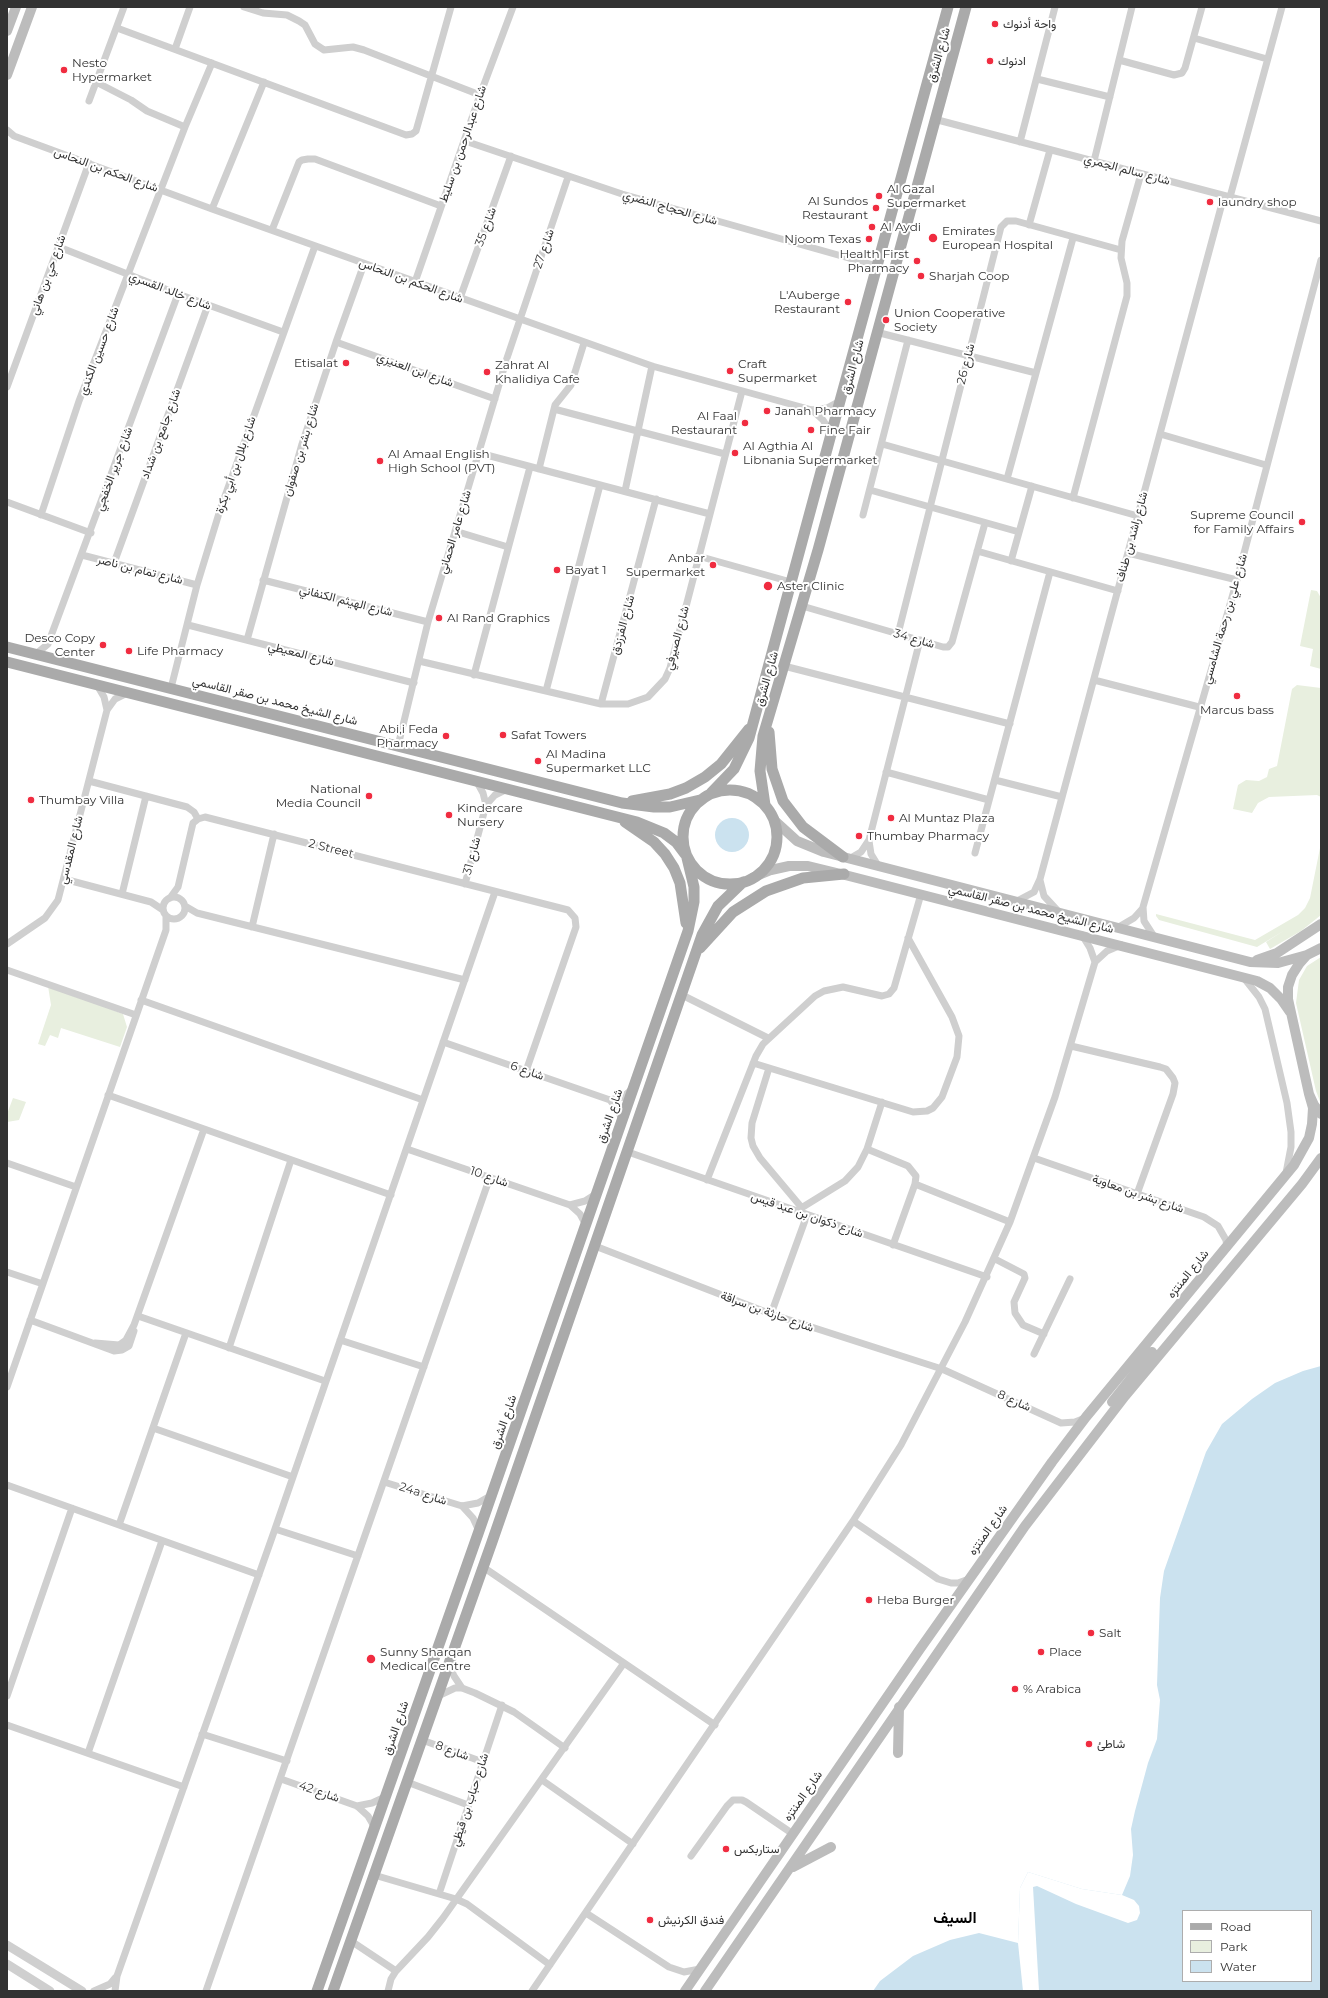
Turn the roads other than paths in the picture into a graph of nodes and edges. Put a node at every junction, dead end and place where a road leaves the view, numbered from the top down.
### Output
1 (16, 7) edge
2 (32, 7) edge
3 (124, 7) edge
4 (190, 7) edge
5 (244, 7) edge
6 (451, 7) edge
7 (513, 7) edge
8 (948, 7) edge
9 (966, 7) edge
10 (1055, 7) edge
11 (1132, 7) edge
12 (1202, 7) edge
13 (1282, 7) edge
14 (117, 28) junction
15 (7, 31) edge
16 (1194, 38) junction
17 (175, 49) junction
18 (1119, 60) junction
19 (1267, 60) junction
20 (212, 63) junction
21 (7, 75) edge
22 (432, 77) junction
23 (1036, 79) junction
24 (96, 82) junction
25 (264, 82) junction
26 (480, 95) junction
27 (1110, 97) junction
28 (89, 101) dead end
29 (934, 120) junction
30 (185, 127) junction
31 (7, 130) edge
32 (11, 136) edge
33 (465, 141) junction
34 (1020, 142) junction
35 (1050, 150) junction
36 (511, 156) junction
37 (1094, 161) junction
38 (89, 163) junction
39 (1141, 174) junction
40 (568, 177) junction
41 (161, 190) junction
42 (1227, 196) junction
43 (441, 206) junction
44 (212, 209) junction
45 (1321, 221) edge
46 (1029, 225) junction
47 (272, 230) junction
48 (1073, 238) junction
49 (315, 246) junction
50 (58, 247) junction
51 (1121, 250) junction
52 (1321, 260) edge
53 (364, 264) junction
54 (877, 266) junction
55 (128, 274) junction
56 (415, 282) junction
57 (178, 294) junction
58 (460, 298) junction
59 (208, 305) junction
60 (519, 319) junction
61 (283, 332) junction
62 (876, 332) junction
63 (908, 340) junction
64 (336, 342) junction
65 (584, 343) junction
66 (968, 356) junction
67 (652, 366) junction
68 (1036, 373) junction
69 (7, 387) edge
70 (742, 391) junction
71 (494, 399) junction
72 (840, 400) junction
73 (554, 409) junction
74 (812, 410) junction
75 (638, 431) junction
76 (831, 433) junction
77 (1160, 434) junction
78 (882, 444) junction
79 (478, 453) junction
80 (725, 454) junction
81 (942, 461) junction
82 (1266, 465) junction
83 (530, 467) junction
84 (539, 469) junction
85 (1007, 479) junction
86 (600, 485) junction
87 (1032, 486) junction
88 (870, 490) junction
89 (625, 491) junction
90 (1073, 498) junction
91 (656, 499) junction
92 (7, 502) edge
93 (930, 507) junction
94 (41, 514) junction
95 (710, 514) junction
96 (863, 515) dead end
97 (1138, 516) junction
98 (984, 523) junction
99 (455, 531) junction
100 (1019, 532) junction
101 (91, 533) junction
102 (508, 547) junction
103 (977, 551) junction
104 (1128, 554) junction
105 (82, 555) junction
106 (698, 556) junction
107 (1011, 561) junction
108 (114, 563) junction
109 (1050, 572) junction
110 (263, 580) junction
111 (1237, 580) junction
112 (791, 582) junction
113 (197, 585) junction
114 (1118, 591) junction
115 (802, 606) junction
116 (428, 622) junction
117 (188, 625) junction
118 (898, 634) junction
119 (247, 640) junction
120 (920, 640) junction
121 (48, 644) junction
122 (7, 647) edge
123 (36, 654) junction
124 (55, 659) junction
125 (7, 662) edge
126 (419, 662) junction
127 (784, 666) junction
128 (474, 675) junction
129 (1094, 680) junction
130 (414, 683) junction
131 (97, 685) junction
132 (171, 688) junction
133 (546, 691) junction
134 (128, 693) junction
135 (905, 697) junction
136 (602, 704) junction
137 (1199, 708) junction
138 (107, 710) junction
139 (281, 716) junction
140 (226, 718) junction
141 (768, 720) junction
142 (754, 722) junction
143 (1010, 724) junction
144 (398, 746) junction
145 (886, 772) junction
146 (995, 780) junction
147 (89, 781) junction
148 (477, 782) junction
149 (507, 789) junction
150 (711, 793) junction
151 (146, 796) junction
152 (1062, 797) junction
153 (700, 800) junction
154 (989, 800) junction
155 (622, 803) junction
156 (486, 805) junction
157 (765, 805) junction
158 (616, 817) junction
159 (198, 819) junction
160 (775, 821) junction
161 (274, 834) junction
162 (869, 840) junction
163 (975, 853) dead end
164 (686, 856) junction
165 (846, 858) junction
166 (879, 867) junction
167 (844, 874) junction
168 (754, 877) junction
169 (64, 879) junction
170 (1040, 879) junction
171 (742, 882) junction
172 (465, 884) junction
173 (178, 887) junction
174 (495, 892) junction
175 (122, 894) junction
176 (921, 894) junction
177 (168, 899) junction
178 (152, 902) junction
179 (1016, 902) junction
180 (183, 903) junction
181 (1143, 907) junction
182 (165, 913) junction
183 (197, 913) junction
184 (1062, 914) junction
185 (178, 917) junction
186 (1321, 924) edge
187 (252, 926) junction
188 (1117, 928) junction
189 (166, 930) junction
190 (688, 931) junction
191 (1082, 935) junction
192 (908, 938) junction
193 (1155, 938) junction
194 (7, 944) edge
195 (1121, 945) junction
196 (1320, 948) edge
197 (697, 952) junction
198 (1307, 955) junction
199 (1095, 962) junction
200 (1250, 962) junction
201 (7, 970) edge
202 (1242, 976) junction
203 (465, 980) junction
204 (682, 995) junction
205 (141, 1000) junction
206 (1290, 1012) junction
207 (136, 1015) junction
208 (768, 1038) junction
209 (443, 1042) junction
210 (1071, 1046) junction
211 (754, 1063) junction
212 (768, 1068) junction
213 (526, 1071) junction
214 (633, 1088) junction
215 (1309, 1094) junction
216 (108, 1095) junction
217 (424, 1100) junction
218 (610, 1100) junction
219 (882, 1102) junction
220 (1321, 1114) edge
221 (622, 1121) junction
222 (204, 1129) junction
223 (407, 1149) junction
224 (867, 1149) junction
225 (628, 1152) junction
226 (1034, 1158) junction
227 (1321, 1158) edge
228 (291, 1160) junction
229 (7, 1163) edge
230 (490, 1177) junction
231 (1285, 1177) junction
232 (707, 1180) junction
233 (915, 1184) junction
234 (76, 1187) junction
235 (597, 1191) junction
236 (1136, 1194) junction
237 (391, 1195) junction
238 (570, 1205) junction
239 (799, 1210) junction
240 (606, 1214) junction
241 (807, 1215) junction
242 (1010, 1222) junction
243 (586, 1225) junction
244 (893, 1245) junction
245 (595, 1246) junction
246 (1227, 1248) junction
247 (994, 1259) junction
248 (7, 1272) edge
249 (987, 1277) junction
250 (1070, 1279) dead end
251 (43, 1284) junction
252 (771, 1314) junction
253 (138, 1316) junction
254 (30, 1320) junction
255 (1165, 1324) junction
256 (186, 1333) junction
257 (1044, 1334) junction
258 (340, 1340) junction
259 (229, 1348) junction
260 (1034, 1354) dead end
261 (424, 1367) junction
262 (942, 1369) junction
263 (8, 1378) edge
264 (325, 1381) junction
265 (7, 1387) edge
266 (1086, 1417) junction
267 (153, 1428) junction
268 (1099, 1429) junction
269 (293, 1477) junction
270 (384, 1482) junction
271 (7, 1485) edge
272 (492, 1495) junction
273 (462, 1506) junction
274 (72, 1508) junction
275 (853, 1521) junction
276 (119, 1525) junction
277 (275, 1529) junction
278 (479, 1531) junction
279 (162, 1540) junction
280 (358, 1556) junction
281 (483, 1567) junction
282 (259, 1575) junction
283 (971, 1577) junction
284 (458, 1591) junction
285 (467, 1613) junction
286 (449, 1663) junction
287 (624, 1664) junction
288 (462, 1688) junction
289 (7, 1696) edge
290 (438, 1696) junction
291 (502, 1705) junction
292 (899, 1707) junction
293 (715, 1725) junction
294 (7, 1726) edge
295 (202, 1734) junction
296 (422, 1740) junction
297 (565, 1748) junction
298 (88, 1753) junction
299 (898, 1753) dead end
300 (287, 1761) junction
301 (483, 1762) junction
302 (281, 1779) junction
303 (542, 1780) junction
304 (408, 1782) junction
305 (184, 1787) junction
306 (386, 1796) junction
307 (468, 1805) junction
308 (357, 1806) junction
309 (375, 1829) junction
310 (793, 1834) junction
311 (633, 1844) junction
312 (831, 1847) dead end
313 (691, 1856) dead end
314 (789, 1869) junction
315 (374, 1876) junction
316 (354, 1888) junction
317 (439, 1894) junction
318 (456, 1899) junction
319 (586, 1913) junction
320 (352, 1938) junction
321 (7, 1945) edge
322 (7, 1964) edge
323 (550, 1965) junction
324 (700, 1969) junction
325 (396, 1971) junction
326 (117, 1976) junction
327 (50, 1991) edge
328 (82, 1991) edge
329 (94, 1991) edge
330 (115, 1991) edge
331 (206, 1991) edge
332 (317, 1991) edge
333 (334, 1991) edge
334 (388, 1991) edge
335 (532, 1991) edge
336 (685, 1991) edge
337 (705, 1991) edge

1 - 15 main road
2 - 21 main road
3 - 14 street
4 - 17 street
5 - 22 street
6 - 22 street
7 - 26 street, شارع عبدالرحمن بن سليط
8 - 54 main road, شارع الشرق
9 - 29 main road, شارع الشرق
10 - 23 street
11 - 18 street
12 - 16 street
13 - 19 street, شارع راشد بن طناف
14 - 17 street
14 - 24 street
16 - 18 street
16 - 19 street
17 - 20 street
18 - 27 street
19 - 42 street, شارع راشد بن طناف
20 - 25 street
20 - 30 street, شارع حسين الكندي
22 - 25 street
22 - 26 street
23 - 27 street
23 - 34 street
24 - 28 street
24 - 30 street
25 - 44 street
26 - 33 street, شارع عبدالرحمن بن سليط
27 - 37 street
29 - 34 street, شارع سالم الجمري
29 - 62 main road, شارع الشرق
30 - 41 street, شارع حسين الكندي
31 - 32 street, شارع الحكم بن النحاس
32 - 38 street, شارع الحكم بن النحاس
33 - 36 street, شارع الحجاج النضري
33 - 43 street, شارع عبدالرحمن بن سليط
34 - 35 street, شارع سالم الجمري
35 - 37 street, شارع سالم الجمري
35 - 46 street
36 - 40 street, شارع الحجاج النضري
36 - 58 street, شارع 35
37 - 39 street, شارع سالم الجمري
38 - 41 street, شارع الحكم بن النحاس
38 - 50 street, شارع حي بن هاني
39 - 42 street, شارع سالم الجمري
39 - 51 street
40 - 54 street, شارع الحجاج النضري
40 - 60 street, شارع 27
41 - 44 street, شارع الحكم بن النحاس
41 - 55 street, شارع حسين الكندي
42 - 45 street, شارع سالم الجمري
42 - 77 street, شارع راشد بن طناف
43 - 47 street
43 - 56 street, شارع عبدالرحمن بن سليط
44 - 47 street, شارع الحكم بن النحاس
46 - 48 street, شارع 26
46 - 66 street, شارع 26
47 - 49 street, شارع الحكم بن النحاس
48 - 51 street, شارع 26
48 - 68 street
49 - 53 street, شارع الحكم بن النحاس
49 - 61 street, شارع بلال بن أبي بكرة
50 - 55 street, شارع خالد القسري
50 - 69 street, شارع حي بن هاني
51 - 90 street
52 - 82 street, شارع علي بن رحمة الشامسي
53 - 56 street, شارع الحكم بن النحاس
53 - 64 street, شارع بشر بن صفوان
54 - 72 main road, شارع الشرق
55 - 57 street, شارع خالد القسري
55 - 94 street, شارع حسين الكندي
56 - 58 street, شارع الحكم بن النحاس
57 - 59 street, شارع خالد القسري
57 - 101 street, شارع جرير الخفجي
58 - 60 street, شارع الحكم بن النحاس
59 - 61 street, شارع خالد القسري
59 - 108 street, شارع جامع بن شداد
60 - 65 street, شارع الحكم بن النحاس
60 - 71 street, شارع عامر الحماني
61 - 113 street, شارع بلال بن أبي بكرة
62 - 63 street
62 - 115 main road, شارع الشرق
63 - 66 street
63 - 78 street
64 - 71 street, شارع ابن العنيزي
64 - 110 street, شارع بشر بن صفوان
65 - 67 street, شارع الحكم بن النحاس
65 - 73 street
66 - 68 street
66 - 81 street, شارع 26
67 - 70 street, شارع الحكم بن النحاس
67 - 75 street
68 - 85 street
70 - 74 street, شارع الحكم بن النحاس
70 - 80 street, شارع الصيرفي
71 - 79 street, شارع عامر الحماني
72 - 74 street, شارع الحكم بن النحاس
72 - 76 main road, شارع الشرق
73 - 75 street
73 - 84 street
74 - 76 street
75 - 80 street
75 - 89 street
76 - 112 main road, شارع الشرق
77 - 82 street
77 - 97 street, شارع راشد بن طناف
78 - 81 street
78 - 88 street
79 - 83 street
79 - 99 street, شارع عامر الحماني
80 - 95 street, شارع الصيرفي
81 - 85 street
81 - 93 street, شارع 26
82 - 111 street, شارع علي بن رحمة الشامسي
83 - 84 street
83 - 102 street
84 - 86 street
85 - 87 street
86 - 89 street
86 - 133 street
87 - 90 street
87 - 100 street
88 - 93 street
88 - 96 street
89 - 91 street
90 - 97 street
91 - 95 street
91 - 136 street, شارع الفرزدق
92 - 94 street
93 - 98 street
93 - 118 street, شارع 26
94 - 101 street
95 - 106 street, شارع الصيرفي
97 - 104 street, شارع راشد بن طناف
98 - 100 street
98 - 103 street, شارع 34
99 - 102 street
99 - 116 street, شارع عامر الحماني
100 - 107 street
101 - 105 street, شارع جرير الخفجي
102 - 128 street
103 - 107 street
103 - 120 street, شارع 34
104 - 111 street
104 - 114 street, شارع راشد بن طناف
105 - 108 street, شارع تمام بن ناصر
105 - 121 street, شارع جرير الخفجي
106 - 112 street
106 - 136 street, شارع الصيرفي
107 - 109 street
108 - 113 street, شارع تمام بن ناصر
109 - 114 street
109 - 143 street
110 - 116 street, شارع الهيثم الكنفاني
110 - 119 street, شارع بشر بن صفوان
111 - 137 street, شارع علي بن رحمة الشامسي
112 - 142 main road, شارع الشرق
113 - 117 street, شارع بلال بن أبي بكرة
114 - 129 street, شارع راشد بن طناف
115 - 118 street, شارع 34
115 - 127 main road, شارع الشرق
116 - 126 street, شارع عامر الحماني
117 - 119 street, شارع المعيطي
117 - 132 street, شارع بلال بن أبي بكرة
118 - 120 street, شارع 34
119 - 130 street, شارع المعيطي
120 - 135 street
121 - 123 street, شارع جرير الخفجي
121 - 124 street
122 - 123 main road, شارع الشيخ محمد بن صقر القاسمي
123 - 124 main road, شارع الشيخ محمد بن صقر القاسمي
124 - 132 main road, شارع الشيخ محمد بن صقر القاسمي
125 - 131 main road
126 - 128 street, شارع الصيرفي
126 - 130 street, شارع عامر الحماني
127 - 135 street
127 - 141 main road, شارع الشرق
128 - 133 street, شارع الصيرفي
129 - 137 street
129 - 152 street, شارع راشد بن طناف
130 - 144 street, شارع عامر الحماني
131 - 134 main road
131 - 138 street
132 - 139 main road, شارع الشيخ محمد بن صقر القاسمي
133 - 136 street, شارع الصيرفي
134 - 138 street
134 - 140 main road
135 - 143 street
135 - 145 street
137 - 181 street, شارع علي بن رحمة الشامسي
138 - 147 street, شارع المقدسي
139 - 140 main road
139 - 144 main road, شارع الشيخ محمد بن صقر القاسمي
140 - 148 main road
141 - 157 main road, شارع الشرق
141 - 165 main road
142 - 150 main road, شارع الشرق
142 - 155 main road
143 - 146 street
144 - 155 main road, شارع الشيخ محمد بن صقر القاسمي
145 - 154 street
145 - 162 street
146 - 152 street
146 - 154 street
147 - 151 street
147 - 169 street, شارع المقدسي
148 - 149 main road
148 - 156 street
149 - 156 street
149 - 158 main road
150 - 153 main road
150 - 157 main road
151 - 159 street
151 - 175 street
152 - 170 street, شارع راشد بن طناف
153 - 155 main road, شارع الشيخ محمد بن صقر القاسمي
153 - 164 main road
154 - 163 street
156 - 172 street, شارع 31
157 - 160 main road
158 - 164 main road
158 - 190 main road
159 - 161 street, 2 Street
159 - 173 street
160 - 165 main road, شارع الشيخ محمد بن صقر القاسمي
160 - 168 main road
161 - 172 street, 2 Street
161 - 187 street
162 - 165 street
162 - 166 street
164 - 171 main road
164 - 190 main road, شارع الشرق
165 - 166 main road, شارع الشيخ محمد بن صقر القاسمي
166 - 179 main road, شارع الشيخ محمد بن صقر القاسمي
167 - 168 main road, شارع الشيخ محمد بن صقر القاسمي
167 - 176 main road, شارع الشيخ محمد بن صقر القاسمي
167 - 197 main road
168 - 171 main road
169 - 175 street
169 - 194 street, شارع المقدسي
170 - 179 street, شارع راشد بن طناف
170 - 184 street
171 - 197 main road
172 - 174 street, 2 Street
173 - 177 street
173 - 180 street
174 - 203 street
174 - 213 street, 2 Street
175 - 178 street
176 - 191 main road, شارع الشيخ محمد بن صقر القاسمي
176 - 192 street
177 - 178 street
177 - 180 street
177 - 182 street
178 - 182 street
179 - 184 main road, شارع الشيخ محمد بن صقر القاسمي
180 - 183 street
180 - 185 street
181 - 188 street, شارع علي بن رحمة الشامسي
181 - 193 street, شارع علي بن رحمة الشامسي
182 - 185 street
182 - 189 street
183 - 185 street
183 - 187 street
184 - 188 main road, شارع الشيخ محمد بن صقر القاسمي
185 - 189 street
186 - 200 main road
187 - 203 street
188 - 193 main road, شارع الشيخ محمد بن صقر القاسمي
189 - 205 street
190 - 214 main road, شارع الشرق
191 - 195 main road, شارع الشيخ محمد بن صقر القاسمي
191 - 199 street
192 - 208 street
192 - 219 street
193 - 200 main road, شارع الشيخ محمد بن صقر القاسمي
195 - 199 street
195 - 202 main road, شارع الشيخ محمد بن صقر القاسمي
196 - 198 main road
197 - 204 main road
198 - 200 main road, شارع الشيخ محمد بن صقر القاسمي
198 - 206 main road
199 - 210 street
201 - 207 street
202 - 206 main road, شارع الشيخ محمد بن صقر القاسمي
202 - 231 street
203 - 209 street
204 - 208 street
204 - 225 main road
205 - 207 street
205 - 217 street
206 - 215 main road
207 - 216 street
208 - 211 street
209 - 213 street, شارع 6
209 - 217 street
210 - 226 street
210 - 236 street
211 - 212 street
211 - 232 street
212 - 219 street
212 - 239 street
213 - 218 street, شارع 6
214 - 218 street
214 - 221 main road, شارع الشرق
215 - 220 main road
215 - 231 main road, شارع المنتزه
216 - 222 street
216 - 234 street
217 - 223 street
218 - 221 street
219 - 224 street
221 - 235 main road, شارع الشرق
222 - 228 street
222 - 253 street
223 - 230 street, شارع 10
223 - 237 street
224 - 233 street
224 - 239 street
225 - 232 street, شارع ذكوان بن عبد قيس
225 - 240 main road
226 - 236 street, شارع بشر بن معاوية
226 - 242 street
227 - 268 main road
228 - 237 street
228 - 259 street
229 - 234 street
230 - 238 street, شارع 10
230 - 261 street
231 - 246 main road, شارع المنتزه
232 - 239 street, شارع ذكوان بن عبد قيس
233 - 242 street
233 - 244 street
234 - 251 street
235 - 238 street
235 - 240 main road
235 - 243 main road, شارع الشرق
236 - 246 street, شارع بشر بن معاوية
237 - 258 street
238 - 243 street, شارع 10
239 - 241 street, شارع ذكوان بن عبد قيس
240 - 245 main road
241 - 244 street, شارع ذكوان بن عبد قيس
241 - 252 street
242 - 247 street
243 - 272 main road, شارع الشرق
244 - 249 street, شارع ذكوان بن عبد قيس
245 - 252 street, شارع حارثة بن سراقة
245 - 281 main road
246 - 255 main road, شارع المنتزه
247 - 249 street
247 - 257 street
248 - 251 street
249 - 262 street
250 - 257 street
251 - 254 street
252 - 262 street, شارع حارثة بن سراقة
253 - 254 street
253 - 256 street
254 - 263 street
255 - 266 main road, شارع المنتزه
255 - 268 main road
256 - 259 street
256 - 267 street
257 - 260 street
258 - 261 street
258 - 264 street
259 - 264 street
261 - 270 street
262 - 266 street, شارع 8
262 - 275 street
263 - 265 street
264 - 269 street
266 - 283 main road, شارع المنتزه
267 - 269 street
267 - 276 street
268 - 292 main road
269 - 277 street
270 - 273 street, 24a شارع
270 - 280 street
271 - 274 street
272 - 273 street, 24a شارع
272 - 278 main road, شارع الشرق
273 - 278 street, 24a شارع
274 - 276 street
274 - 289 street
275 - 283 street
275 - 293 street
276 - 279 street
277 - 280 street
277 - 282 street
278 - 284 main road, شارع الشرق
279 - 282 street
279 - 298 street
280 - 300 street
281 - 285 main road
281 - 287 street
282 - 295 street
283 - 310 main road, شارع المنتزه
284 - 285 main road
284 - 306 main road, شارع الشرق
285 - 286 main road
286 - 288 street
286 - 290 main road
287 - 293 street
287 - 297 street
288 - 290 street
288 - 291 street
290 - 296 main road
291 - 297 street
291 - 301 street, شارع حباب بن قيظي
292 - 299 main road
292 - 314 main road
293 - 311 street
294 - 298 street
295 - 300 street
295 - 305 street
296 - 301 street, شارع 8
296 - 304 main road
297 - 303 street
298 - 305 street
300 - 302 street
301 - 307 street, شارع حباب بن قيظي
302 - 308 street, شارع 42
302 - 331 street
303 - 311 street
303 - 318 street
304 - 307 street
304 - 315 main road
305 - 326 street
306 - 308 street
306 - 309 main road, شارع الشرق
307 - 317 street, شارع حباب بن قيظي
308 - 309 street, شارع 42
309 - 316 main road, شارع الشرق
310 - 313 street
310 - 324 main road, شارع المنتزه
311 - 319 street
312 - 314 main road
314 - 337 main road
315 - 317 street
315 - 320 main road
316 - 320 main road
316 - 332 main road, شارع الشرق
317 - 318 street
318 - 323 street
318 - 325 street
319 - 323 street
319 - 324 street
320 - 325 street
320 - 333 main road
321 - 328 street
322 - 327 street
323 - 335 street
324 - 336 main road, شارع المنتزه
325 - 334 street
326 - 329 street
326 - 330 street

